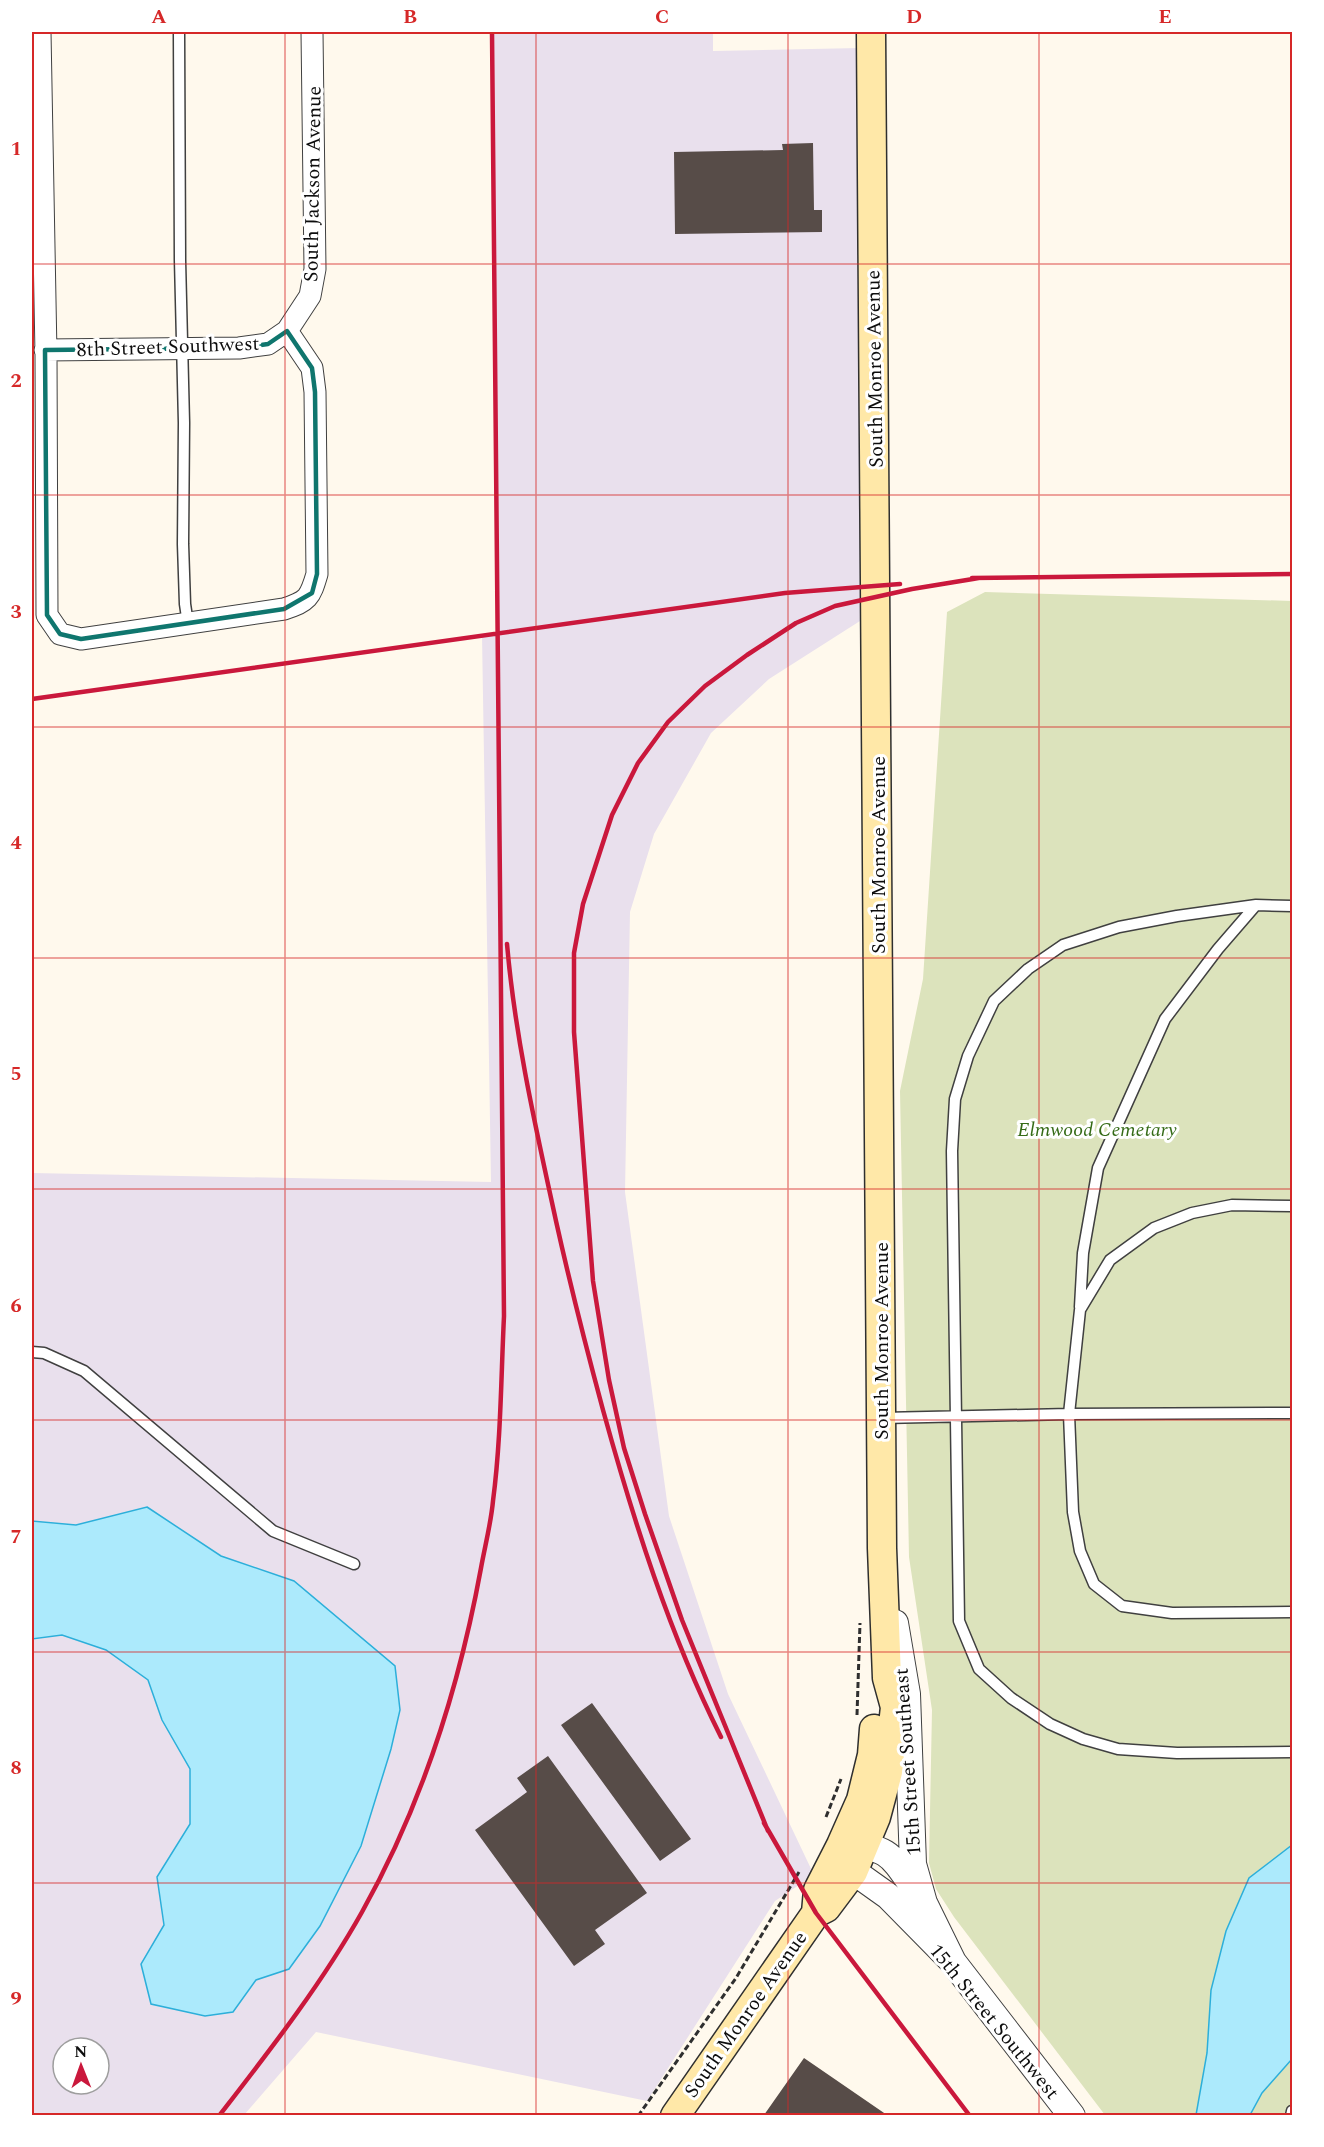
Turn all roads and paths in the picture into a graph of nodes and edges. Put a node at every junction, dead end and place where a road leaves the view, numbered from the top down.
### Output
1 (40, 32) edge
2 (179, 32) edge
3 (312, 32) edge
4 (871, 32) edge
5 (287, 331) junction
6 (182, 349) junction
7 (41, 353) edge
8 (188, 624) junction
9 (1256, 905) junction
10 (1293, 906) edge
11 (1293, 1206) edge
12 (1080, 1310) junction
13 (32, 1352) edge
14 (1069, 1413) junction
15 (1293, 1413) edge
16 (956, 1417) junction
17 (882, 1418) junction
18 (882, 1548) junction
19 (354, 1564) dead end
20 (1293, 1612) edge
21 (860, 1621) dead end
22 (856, 1719) dead end
23 (1293, 1752) edge
24 (843, 1772) dead end
25 (844, 1849) junction
26 (801, 1869) dead end
27 (924, 1903) junction
28 (953, 1962) junction
29 (1293, 2111) edge
30 (638, 2115) edge
31 (675, 2115) edge
32 (1072, 2115) edge
33 (1291, 2115) edge

1 - 7 street
2 - 6 lane
3 - 5 street, South Jackson Avenue
4 - 17 main road, South Monroe Avenue
5 - 6 street, 8th Street Southwest
5 - 8 street
6 - 7 street, 8th Street Southwest
6 - 8 lane
7 - 8 street
9 - 10 lane
9 - 12 lane
9 - 16 lane
11 - 12 lane
12 - 14 lane
13 - 19 lane
14 - 15 lane
14 - 16 lane
14 - 20 lane
16 - 17 lane
16 - 23 lane
17 - 18 main road, South Monroe Avenue
18 - 25 main road, South Monroe Avenue
18 - 27 street, 15th Street Southeast
21 - 22 path
24 - 25 path
25 - 27 street, 15th Street Southeast
25 - 28 street, 15th Street Southwest
25 - 31 main road, South Monroe Avenue
26 - 30 path
27 - 28 street, 15th Street Southeast
28 - 32 street, 15th Street Southwest
29 - 33 lane

